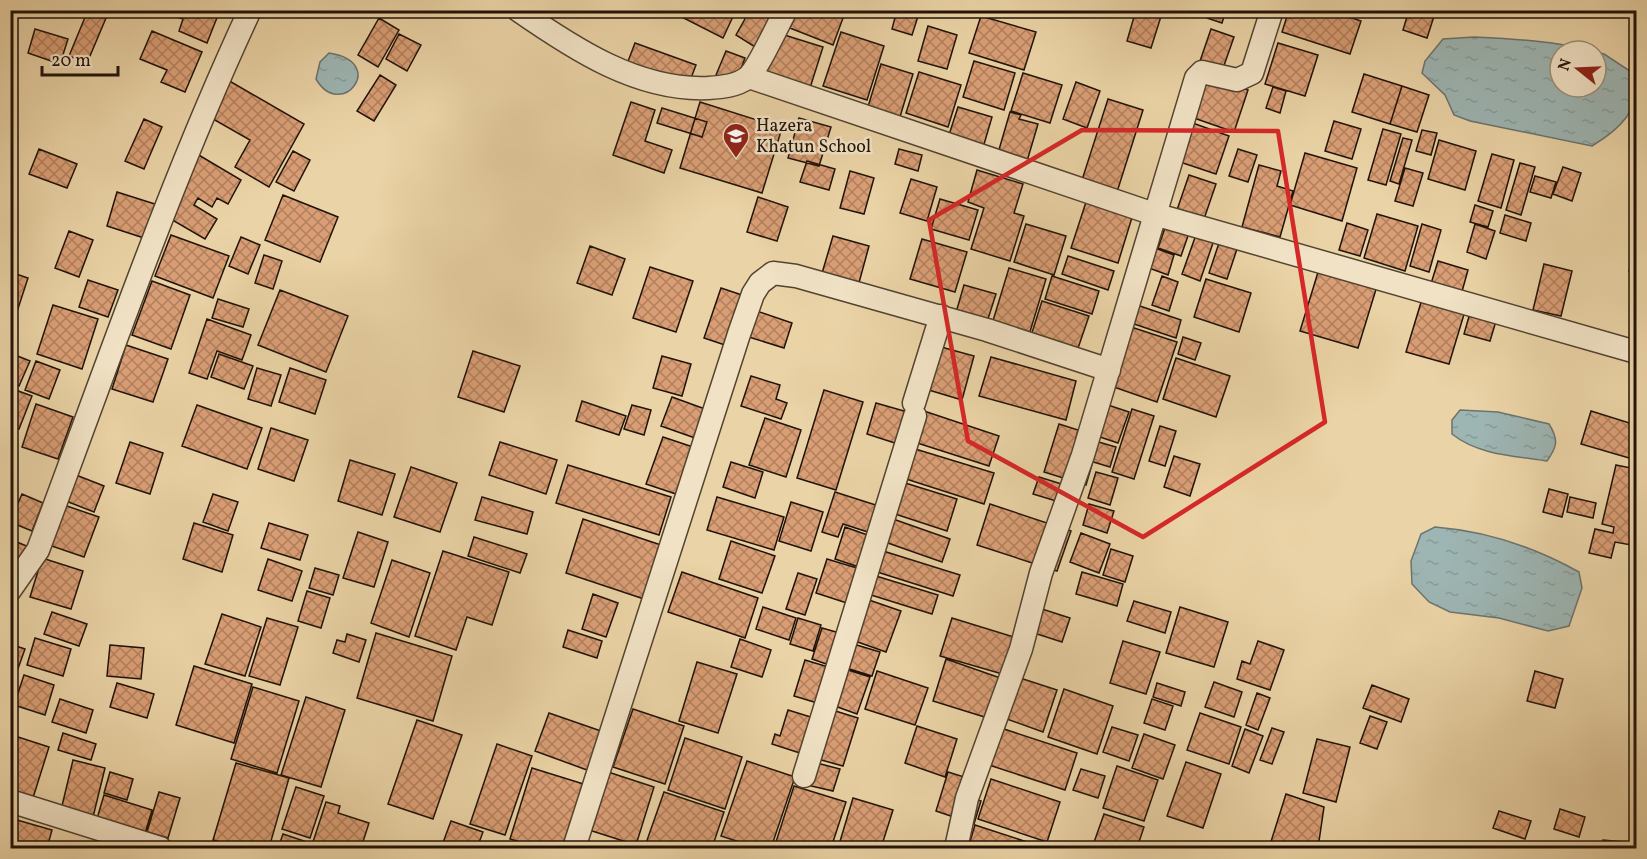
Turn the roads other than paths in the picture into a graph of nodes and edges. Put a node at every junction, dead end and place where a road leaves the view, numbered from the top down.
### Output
1 (250, 10) edge
2 (518, 10) edge
3 (786, 10) edge
4 (1272, 10) edge
5 (749, 77) junction
6 (1154, 214) junction
7 (941, 316) junction
8 (1636, 352) edge
9 (1109, 370) junction
10 (10, 590) edge
11 (804, 776) dead end
12 (10, 801) edge
13 (160, 849) edge
14 (574, 849) edge
15 (956, 849) edge

1 - 10 street
2 - 5 street
3 - 5 street
4 - 6 street
5 - 6 street
6 - 8 street
6 - 9 street
7 - 9 street
7 - 11 street
7 - 14 street
9 - 15 street
12 - 13 street

